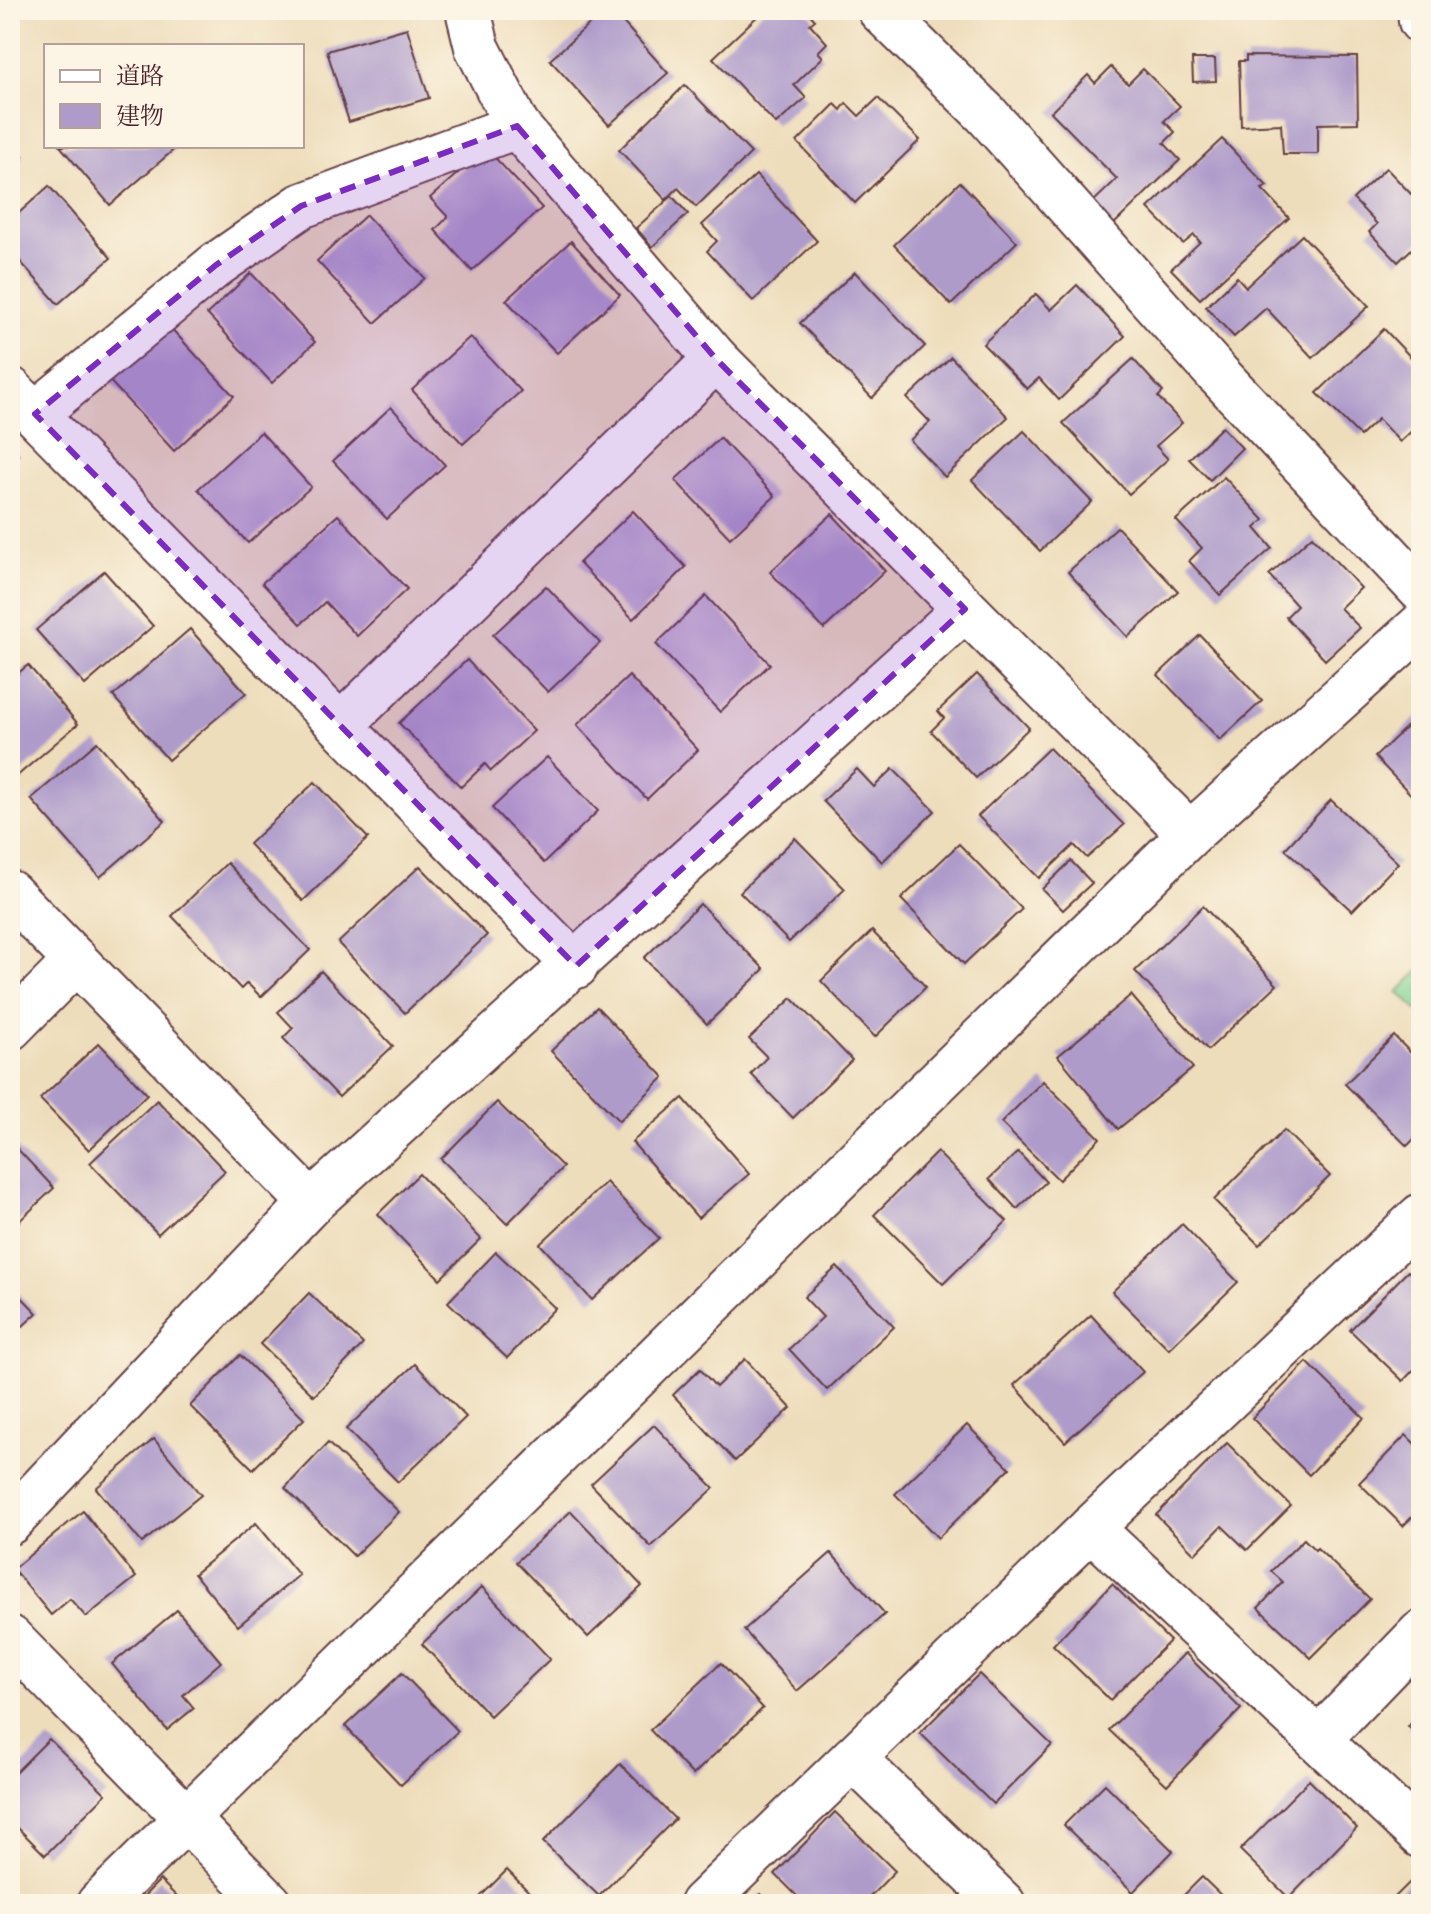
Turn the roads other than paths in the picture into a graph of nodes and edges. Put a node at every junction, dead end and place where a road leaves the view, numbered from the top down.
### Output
1 (468, 10) edge
2 (880, 10) edge
3 (1420, 10) edge
4 (1421, 21) edge
5 (517, 126) junction
6 (716, 359) junction
7 (22, 402) edge
8 (1421, 590) edge
9 (965, 609) junction
10 (1421, 625) edge
11 (341, 725) junction
12 (1190, 834) junction
13 (10, 893) edge
14 (76, 961) junction
15 (576, 966) junction
16 (10, 1028) edge
17 (311, 1203) junction
18 (1421, 1216) edge
19 (10, 1522) edge
20 (1091, 1528) junction
21 (1421, 1633) edge
22 (10, 1638) edge
23 (1318, 1740) junction
24 (853, 1758) junction
25 (185, 1817) junction
26 (1421, 1836) edge
27 (99, 1904) edge
28 (270, 1904) edge
29 (702, 1904) edge
30 (1003, 1904) edge

1 - 5 street
2 - 8 street
3 - 4 street
5 - 6 street
5 - 7 street
6 - 9 street
6 - 11 street
7 - 11 street
9 - 12 street
9 - 15 street
10 - 12 street
11 - 15 street
12 - 25 street
13 - 14 street
14 - 16 street
14 - 17 street
15 - 17 street
17 - 19 street
18 - 20 street
20 - 23 street
20 - 24 street
21 - 23 street
22 - 25 street
23 - 26 street
24 - 29 street
24 - 30 street
25 - 27 street
25 - 28 street

